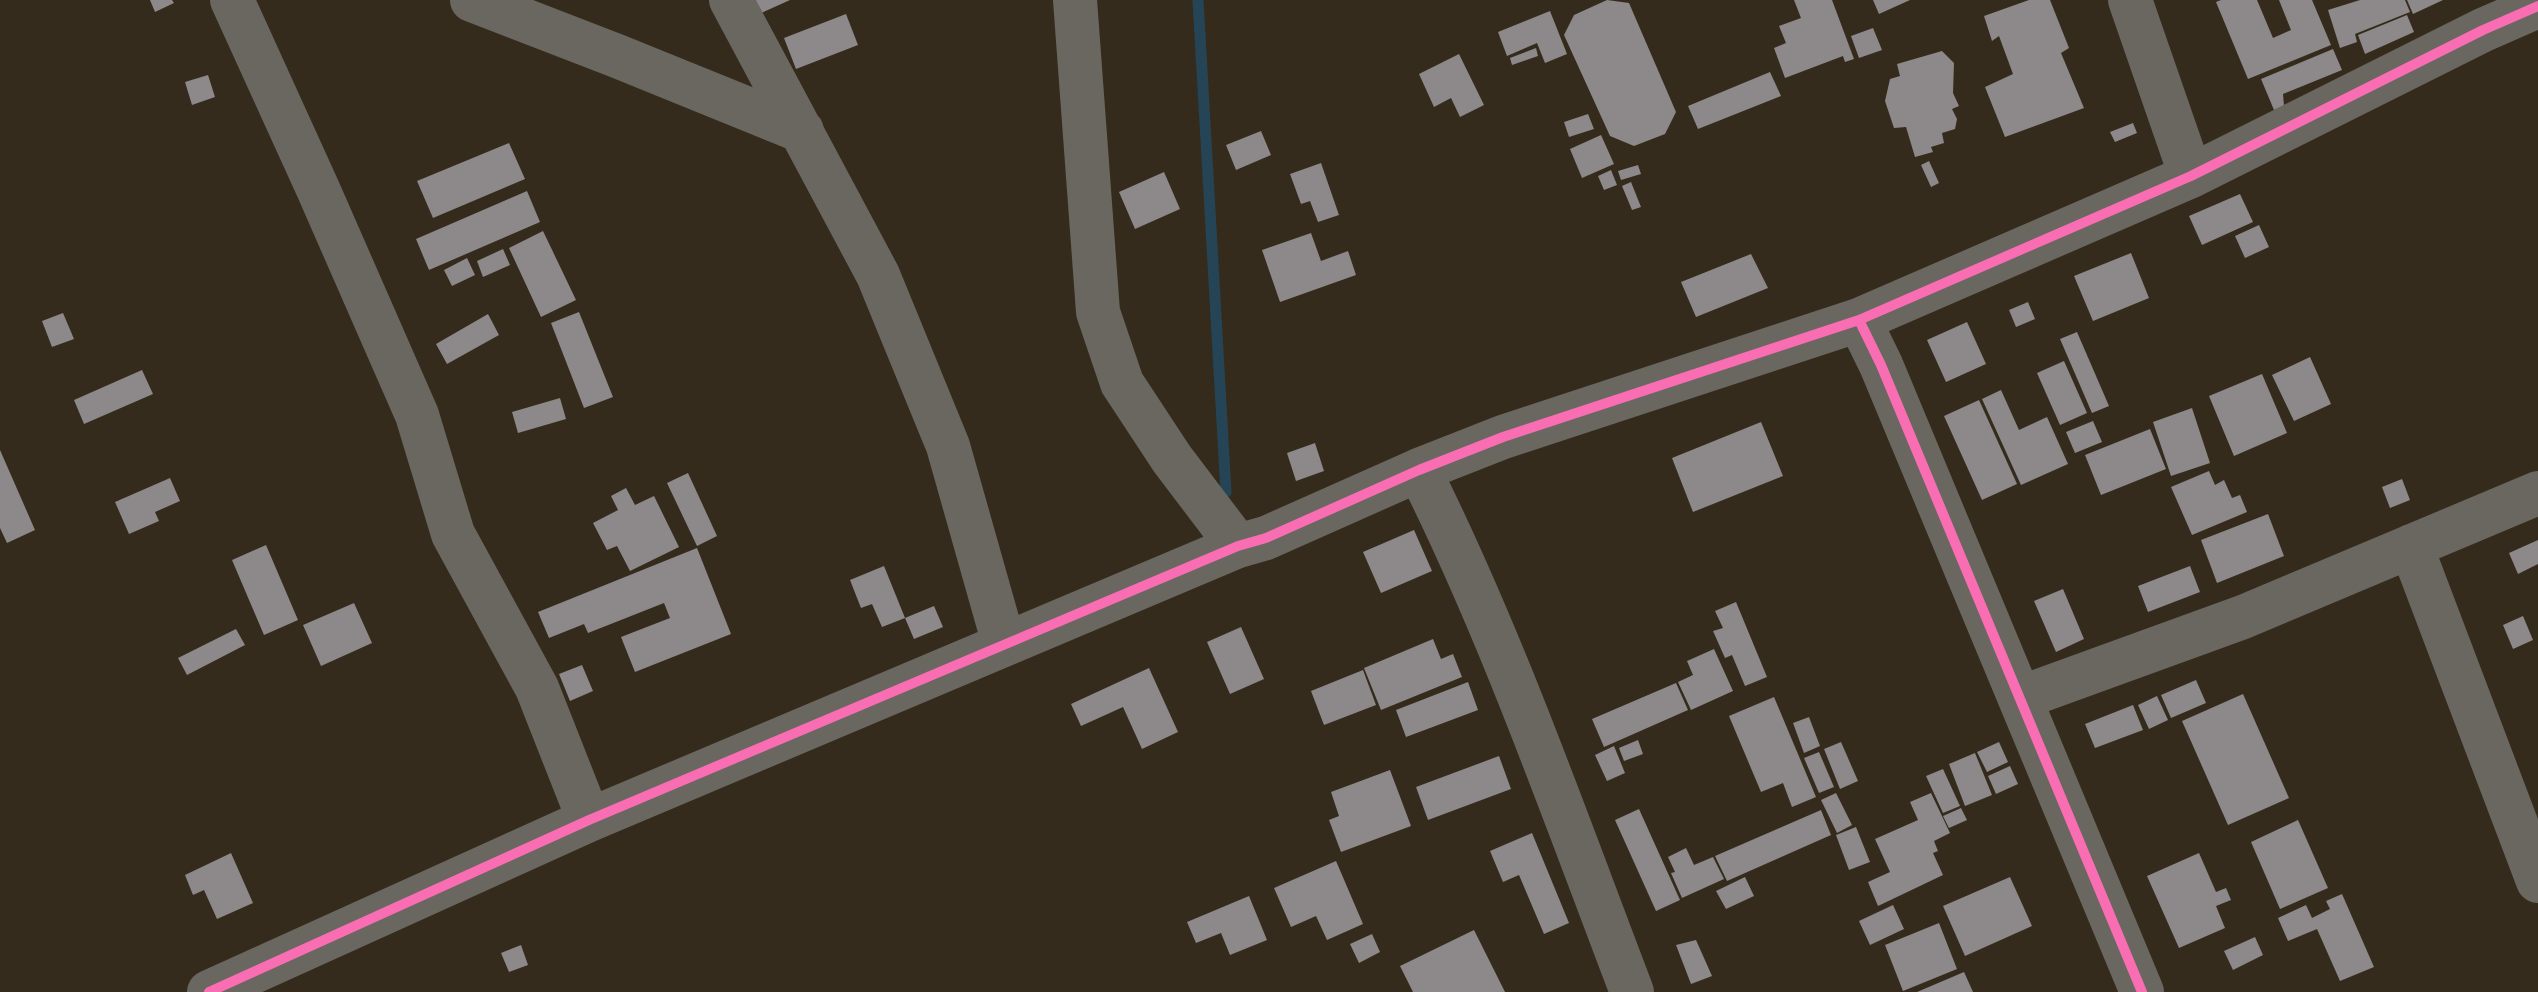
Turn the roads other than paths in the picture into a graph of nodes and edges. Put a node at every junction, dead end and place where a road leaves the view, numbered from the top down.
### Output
1 (232, 0) edge
2 (472, 0) edge
3 (731, 0) edge
4 (1075, 0) edge
5 (2130, 0) edge
6 (2538, 6) edge
7 (802, 131) junction
8 (2191, 176) junction
9 (1859, 320) junction
10 (1419, 470) junction
11 (2538, 493) edge
12 (1238, 546) junction
13 (2411, 546) junction
14 (1004, 644) junction
15 (2020, 698) junction
16 (589, 820) junction
17 (2538, 881) edge
18 (209, 992) edge
19 (1632, 992) edge
20 (2142, 992) edge

1 - 16 street
2 - 7 street
3 - 7 street
4 - 12 street
5 - 8 street
6 - 8 street
7 - 14 street
8 - 9 street
9 - 10 street
9 - 15 street
10 - 12 street
10 - 19 street
11 - 13 street
12 - 14 street
13 - 15 street
13 - 17 street
14 - 16 street
15 - 20 street
16 - 18 street

